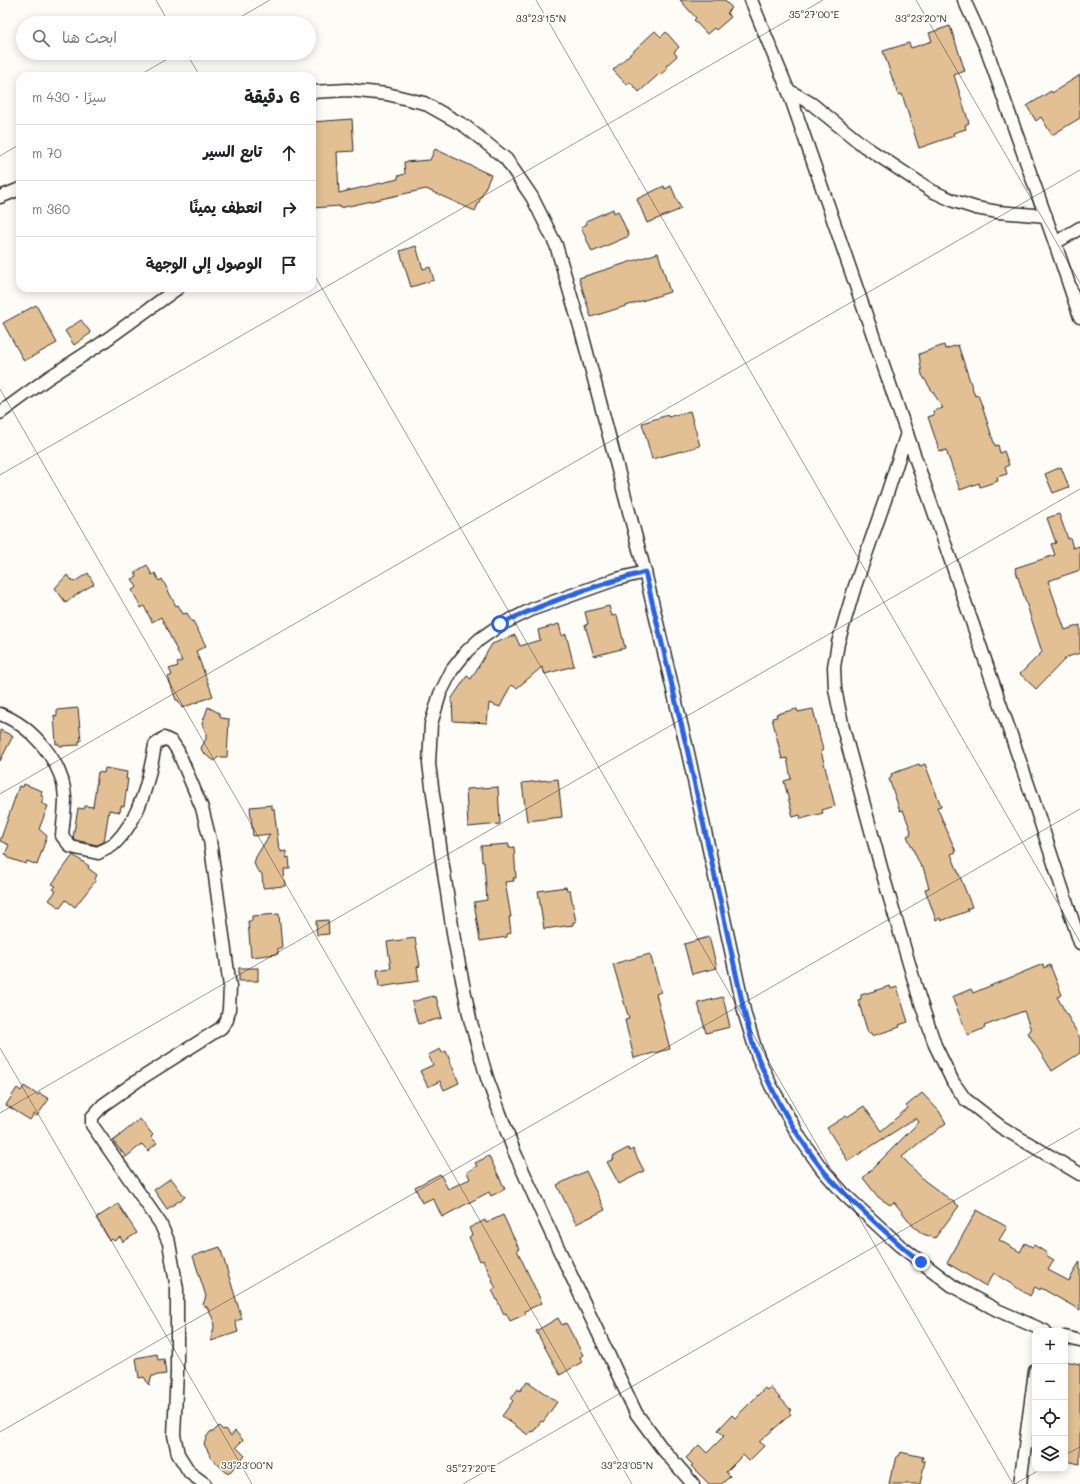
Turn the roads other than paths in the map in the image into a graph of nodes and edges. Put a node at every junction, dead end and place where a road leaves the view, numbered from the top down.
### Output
1 (751, 0) edge
2 (964, 0) edge
3 (788, 90) junction
4 (316, 92) edge
5 (16, 191) edge
6 (0, 197) edge
7 (1046, 216) junction
8 (1080, 228) edge
9 (1055, 243) junction
10 (172, 292) edge
11 (1080, 317) edge
12 (0, 413) edge
13 (907, 433) junction
14 (645, 572) junction
15 (0, 714) edge
16 (1080, 943) edge
17 (1080, 1174) edge
18 (1036, 1328) edge
19 (1068, 1338) edge
20 (1080, 1341) edge
21 (1032, 1394) edge
22 (205, 1484) edge
23 (693, 1484) edge
24 (1020, 1484) edge

1 - 3 street
2 - 7 street
3 - 7 street
3 - 13 street
4 - 14 street
5 - 6 street
7 - 9 street
8 - 9 street
9 - 11 street
10 - 12 street
13 - 16 street
13 - 17 street
14 - 18 street
14 - 23 street
15 - 22 street
19 - 20 street
21 - 24 street

